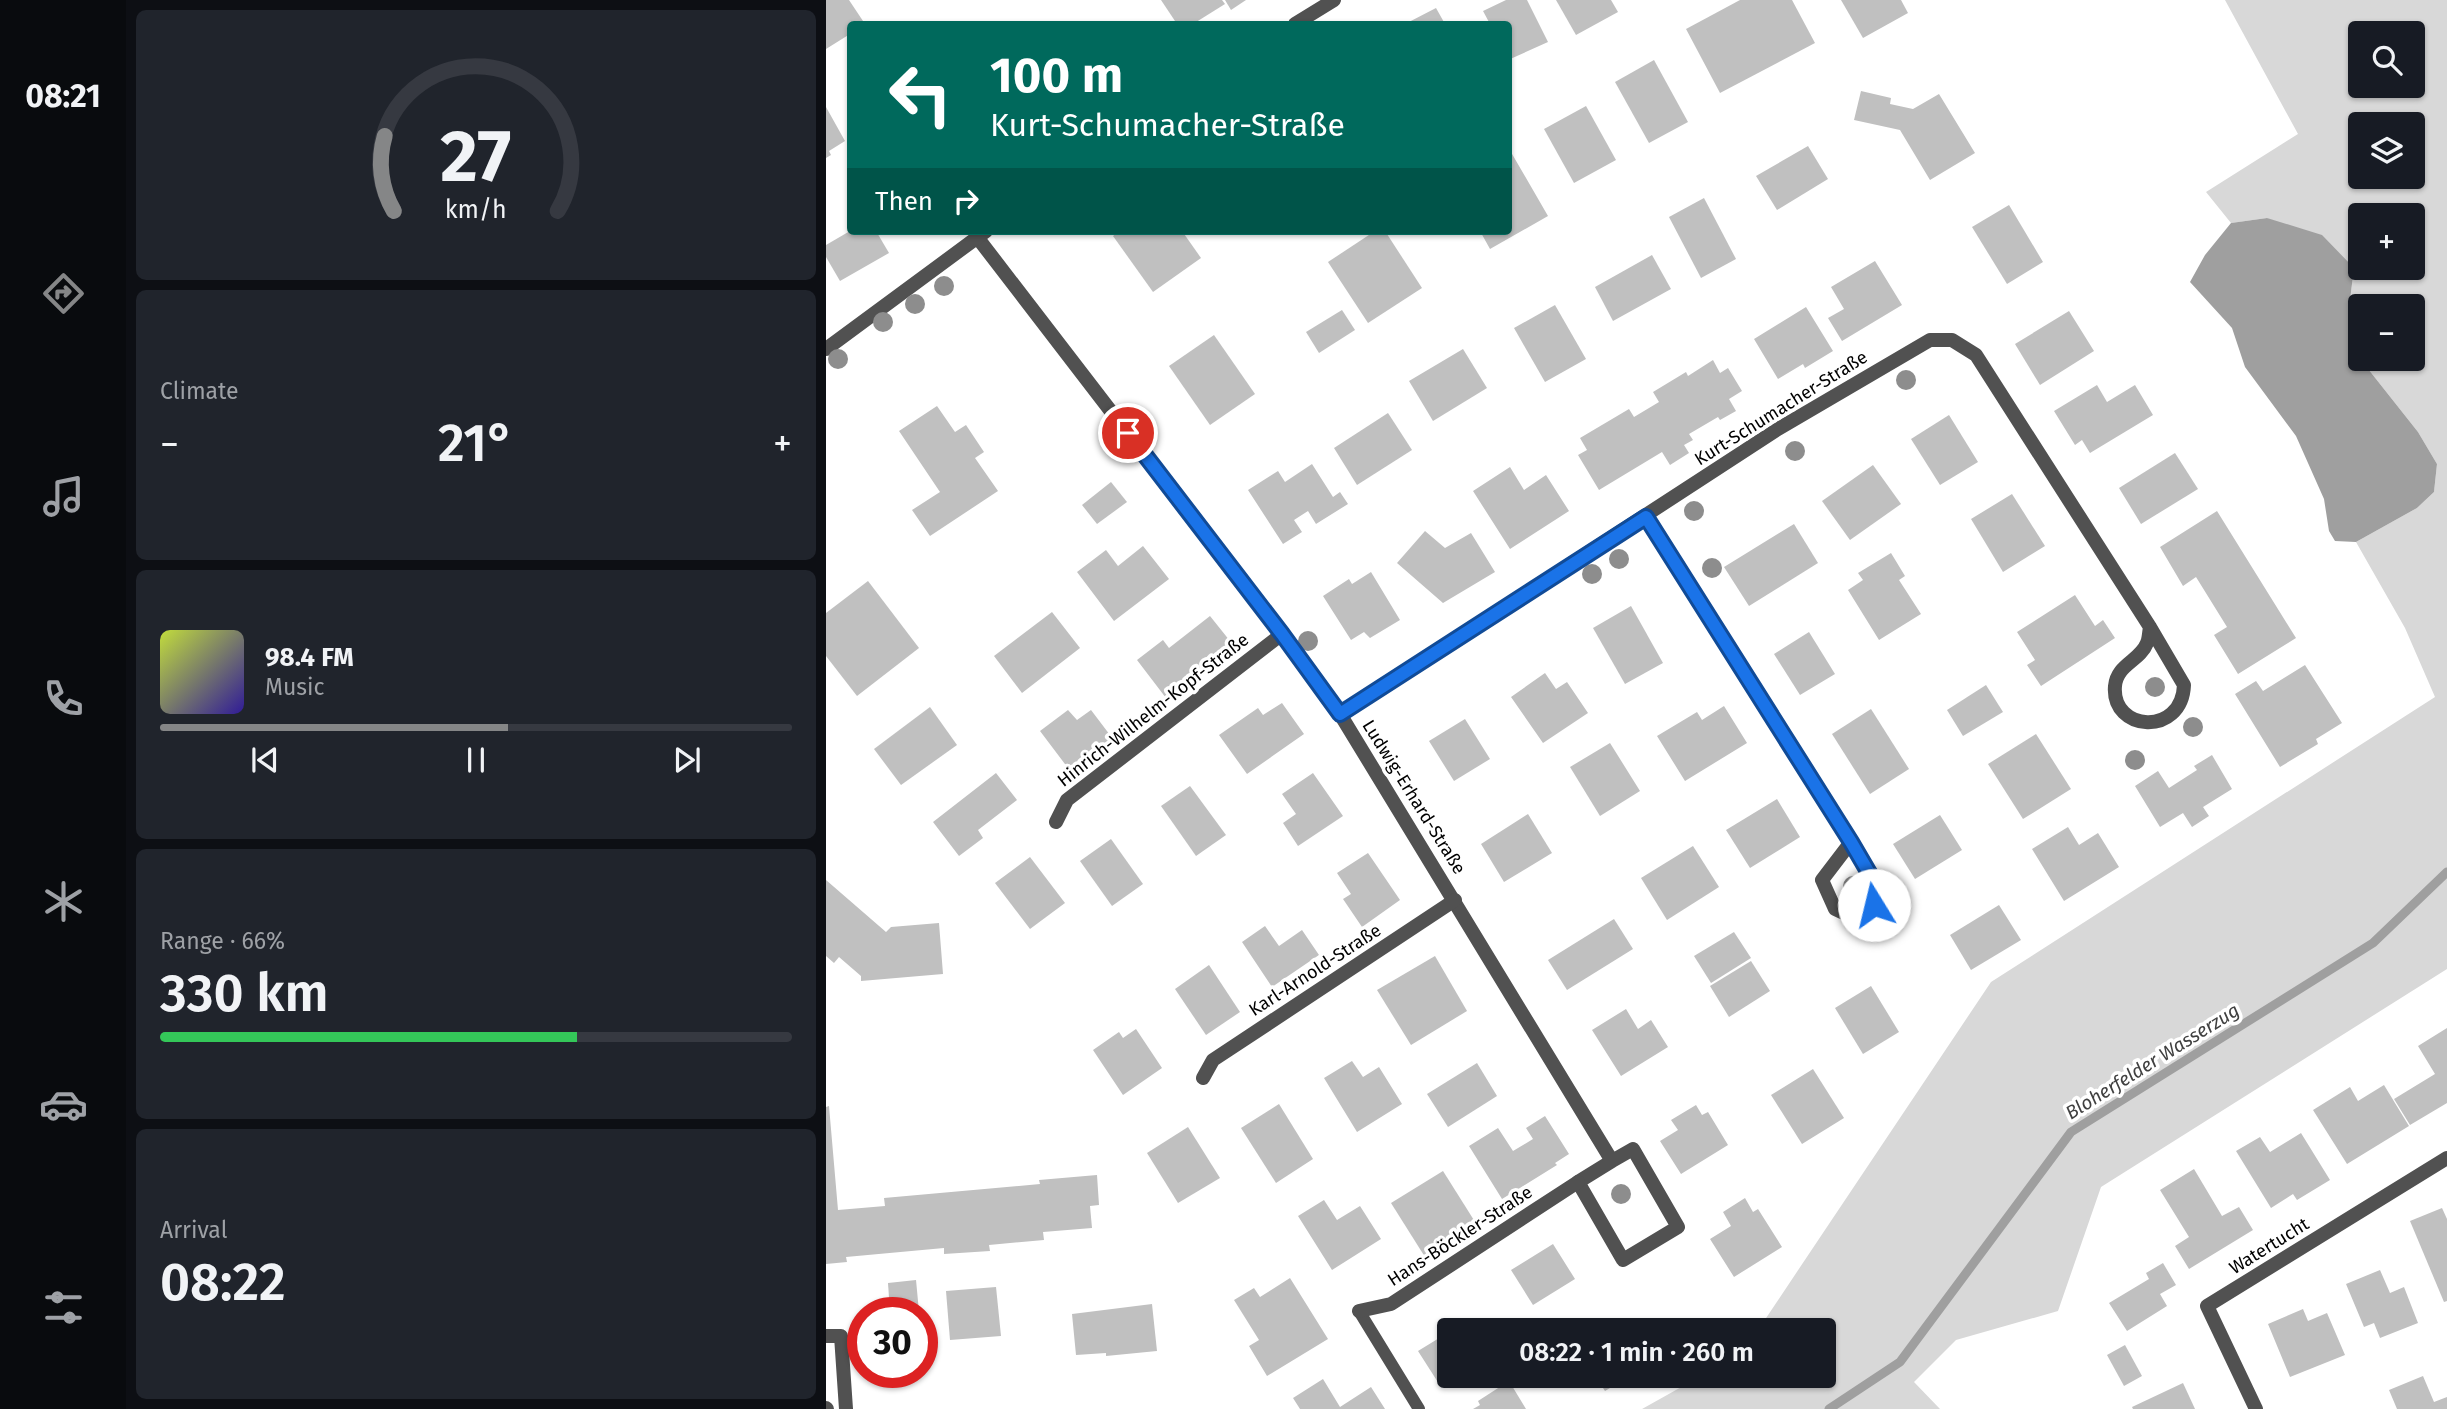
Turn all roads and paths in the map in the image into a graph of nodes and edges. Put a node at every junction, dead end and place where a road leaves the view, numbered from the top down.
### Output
1 (1334, 0) edge
2 (1300, 21) edge
3 (981, 235) edge
4 (983, 235) edge
5 (826, 349) edge
6 (1646, 517) junction
7 (2150, 627) junction
8 (1282, 634) junction
9 (1340, 714) junction
10 (1056, 822) dead end
11 (1851, 842) junction
12 (1455, 900) junction
13 (1203, 1078) dead end
14 (2447, 1158) edge
15 (1612, 1161) junction
16 (1578, 1182) junction
17 (1359, 1311) joint
18 (826, 1336) edge
19 (846, 1409) edge
20 (1419, 1409) edge
21 (2256, 1409) edge

1 - 2 street
3 - 5 street
4 - 8 street, Ludwig-Erhard-Straße
6 - 7 street, Kurt-Schumacher-Straße
6 - 9 street, Kurt-Schumacher-Straße
6 - 11 street
7 - 7 street, Kurt-Schumacher-Straße
8 - 9 street, Ludwig-Erhard-Straße
8 - 10 street, Hinrich-Wilhelm-Kopf-Straße
9 - 12 street, Ludwig-Erhard-Straße
11 - 11 street
12 - 13 street, Karl-Arnold-Straße
12 - 15 street, Ludwig-Erhard-Straße
14 - 21 street, Watertucht
15 - 16 street
15 - 16 street
16 - 17 street, Hans-Böckler-Straße
17 - 20 lane
18 - 19 street

